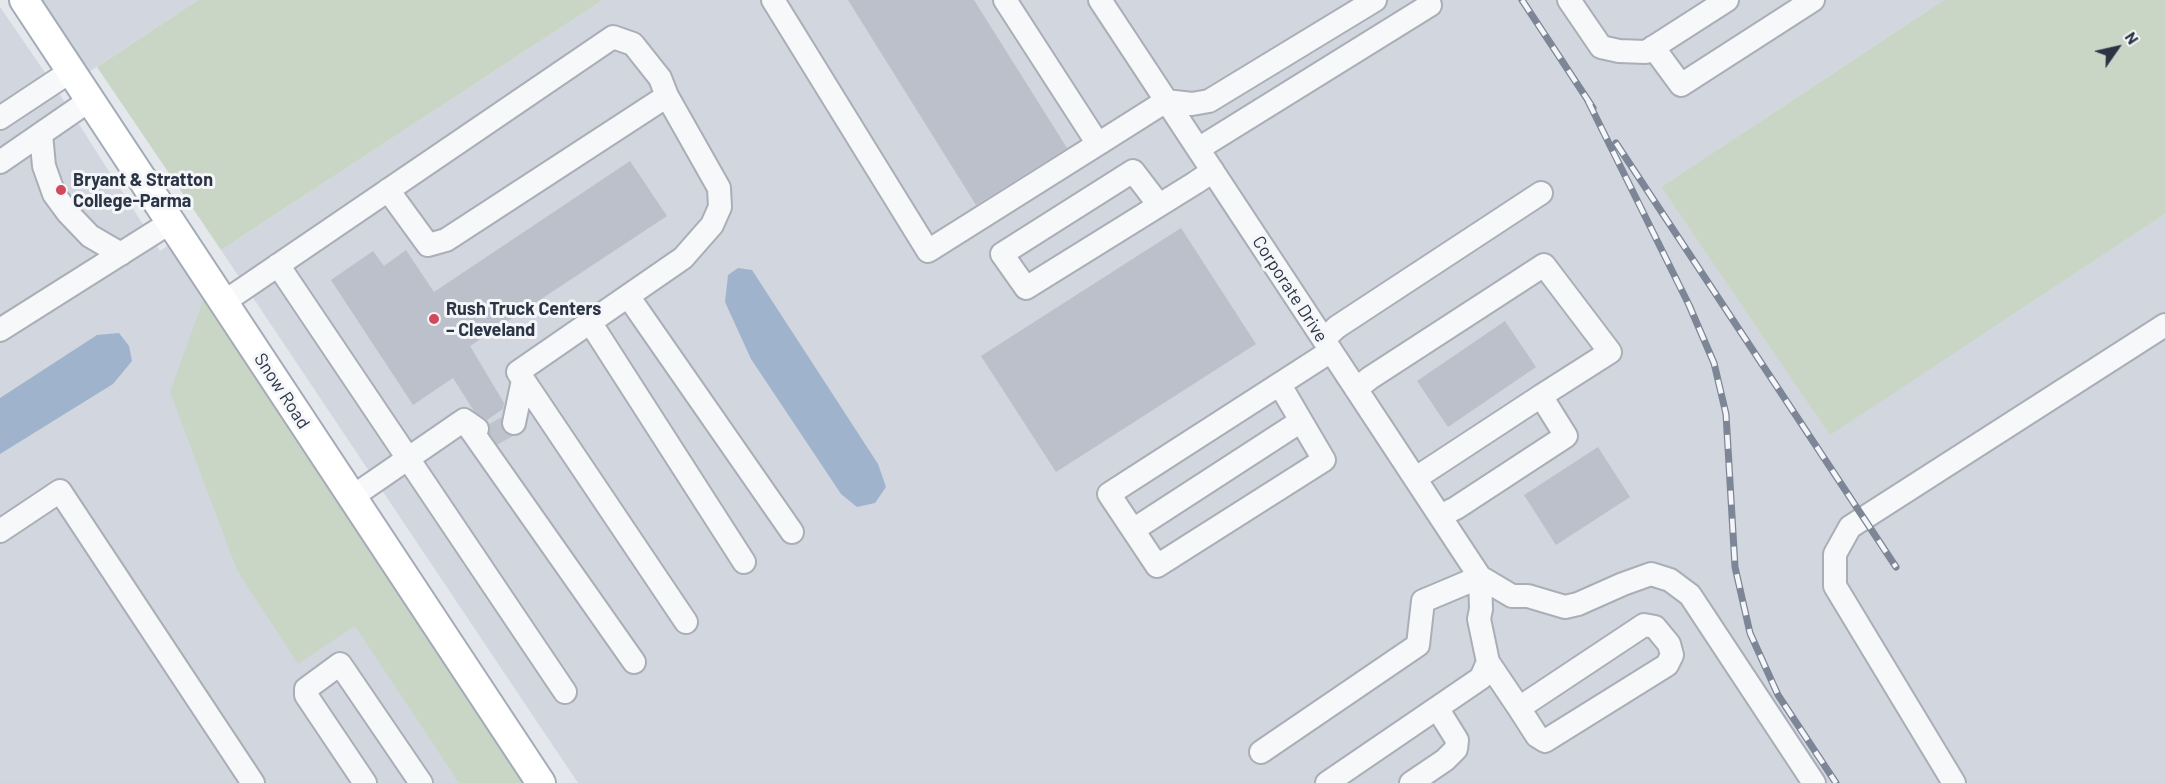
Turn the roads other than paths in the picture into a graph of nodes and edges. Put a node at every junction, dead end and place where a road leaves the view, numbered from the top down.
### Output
1 (24, 0) edge
2 (773, 0) edge
3 (1005, 0) edge
4 (1100, 0) edge
5 (1375, 0) edge
6 (1569, 0) edge
7 (1727, 0) edge
8 (1813, 0) edge
9 (1430, 5) dead end
10 (1653, 47) junction
11 (71, 71) junction
12 (667, 96) junction
13 (90, 100) junction
14 (1166, 101) junction
15 (0, 118) edge
16 (41, 134) junction
17 (1098, 144) junction
18 (1198, 149) junction
19 (0, 162) edge
20 (1213, 171) junction
21 (388, 190) junction
22 (1541, 193) dead end
23 (1159, 205) junction
24 (171, 222) junction
25 (121, 254) junction
26 (278, 265) junction
27 (628, 296) junction
28 (224, 302) junction
29 (590, 322) junction
30 (2165, 325) edge
31 (0, 330) edge
32 (1327, 345) junction
33 (523, 380) junction
34 (1280, 385) junction
35 (1356, 389) junction
36 (1541, 396) junction
37 (464, 420) junction
38 (1301, 421) junction
39 (514, 423) dead end
40 (488, 437) dead end
41 (408, 459) junction
42 (1416, 478) junction
43 (352, 497) junction
44 (1440, 516) junction
45 (1133, 530) junction
46 (0, 531) edge
47 (792, 532) dead end
48 (744, 562) dead end
49 (1480, 578) junction
50 (686, 621) dead end
51 (634, 662) dead end
52 (1488, 662) junction
53 (565, 692) dead end
54 (1437, 708) junction
55 (1519, 708) junction
56 (1261, 752) dead end
57 (1353, 776) edge
58 (1813, 782) edge
59 (253, 783) edge
60 (365, 783) edge
61 (420, 783) edge
62 (541, 783) edge
63 (1328, 783) edge
64 (1411, 783) edge
65 (1954, 783) edge

1 - 11 main road, Snow Road
2 - 17 street
3 - 17 street
4 - 14 street, Corporate Drive
5 - 14 street
6 - 10 street
7 - 10 street
8 - 10 street
9 - 18 street
11 - 13 main road, Snow Road
11 - 15 street
12 - 21 street
12 - 21 street
12 - 27 street
13 - 16 street
13 - 24 main road, Snow Road
14 - 17 street
14 - 18 street, Corporate Drive
16 - 19 street
16 - 25 street
18 - 20 street, Corporate Drive
20 - 23 street
20 - 32 street, Corporate Drive
21 - 26 street
22 - 32 street
23 - 23 street
24 - 25 street
24 - 28 main road, Snow Road
25 - 31 street
26 - 28 street
26 - 41 street
27 - 29 street
27 - 47 street
28 - 43 main road, Snow Road
29 - 33 street
29 - 48 street
30 - 65 street
32 - 34 street
32 - 35 street, Corporate Drive
33 - 39 street
33 - 50 street
34 - 38 street
34 - 45 street
35 - 36 street
35 - 42 street, Corporate Drive
36 - 42 street
36 - 44 street
37 - 40 street
37 - 41 street
37 - 51 street
38 - 45 street
38 - 45 street
41 - 43 street
41 - 53 street
42 - 44 street, Corporate Drive
43 - 62 main road, Snow Road
44 - 49 street, Corporate Drive
46 - 59 street
49 - 52 street
49 - 56 street
49 - 58 street
52 - 54 street
52 - 55 street
54 - 57 street
54 - 64 street
55 - 55 street
57 - 63 street
60 - 61 street

